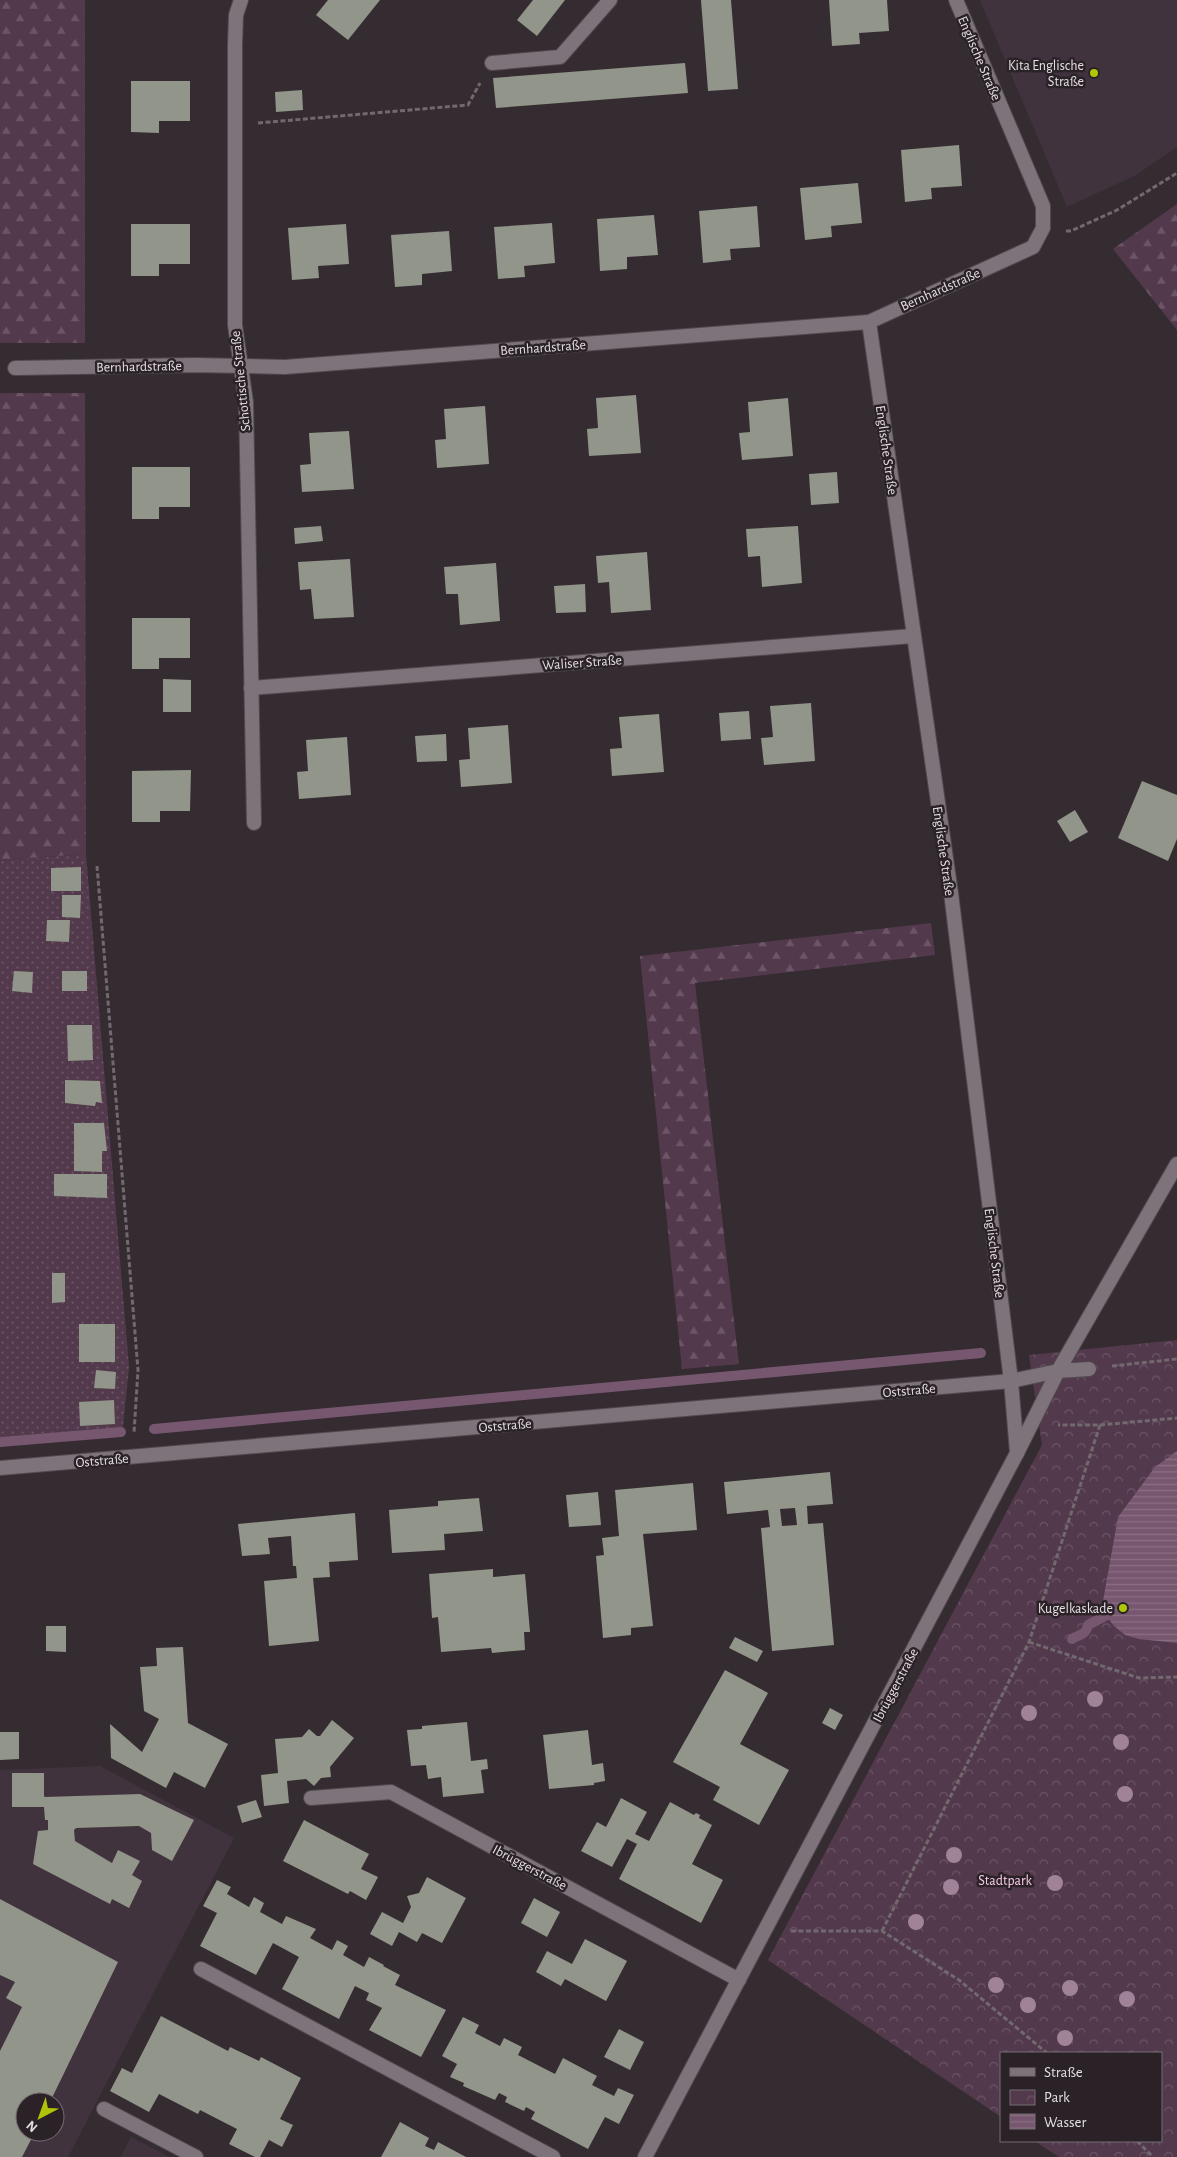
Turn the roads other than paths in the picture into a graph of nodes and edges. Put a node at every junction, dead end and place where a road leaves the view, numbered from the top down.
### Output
1 (241, 0) edge
2 (610, 0) edge
3 (956, 0) edge
4 (492, 63) road end
5 (1043, 228) joint
6 (869, 322) junction
7 (240, 367) junction
8 (15, 368) dead end
9 (913, 636) junction
10 (251, 688) junction
11 (254, 823) dead end
12 (1177, 1164) edge
13 (1089, 1369) road end
14 (1058, 1371) junction
15 (1011, 1381) junction
16 (1017, 1452) junction
17 (0, 1468) edge
18 (311, 1798) dead end
19 (201, 1969) dead end
20 (739, 1980) junction
21 (104, 2109) dead end
22 (196, 2157) edge
23 (553, 2157) edge
24 (645, 2157) edge

1 - 7 street, Schottische Straße
2 - 4 street
3 - 5 street, Englische Straße
5 - 6 street, Bernhardstraße
6 - 7 street, Bernhardstraße
6 - 9 street, Englische Straße
7 - 8 street, Bernhardstraße
7 - 10 street, Schottische Straße
9 - 10 street, Waliser Straße
9 - 15 street, Englische Straße
10 - 11 street, Schottische Straße
12 - 14 street, Ibrüggerstraße
13 - 14 street, Oststraße
14 - 15 street, Oststraße
14 - 16 street, Ibrüggerstraße
15 - 16 street
15 - 17 street, Oststraße
16 - 20 street, Ibrüggerstraße
18 - 20 street, Ibrüggerstraße
19 - 23 street
20 - 24 street, Ibrüggerstraße
21 - 22 street

